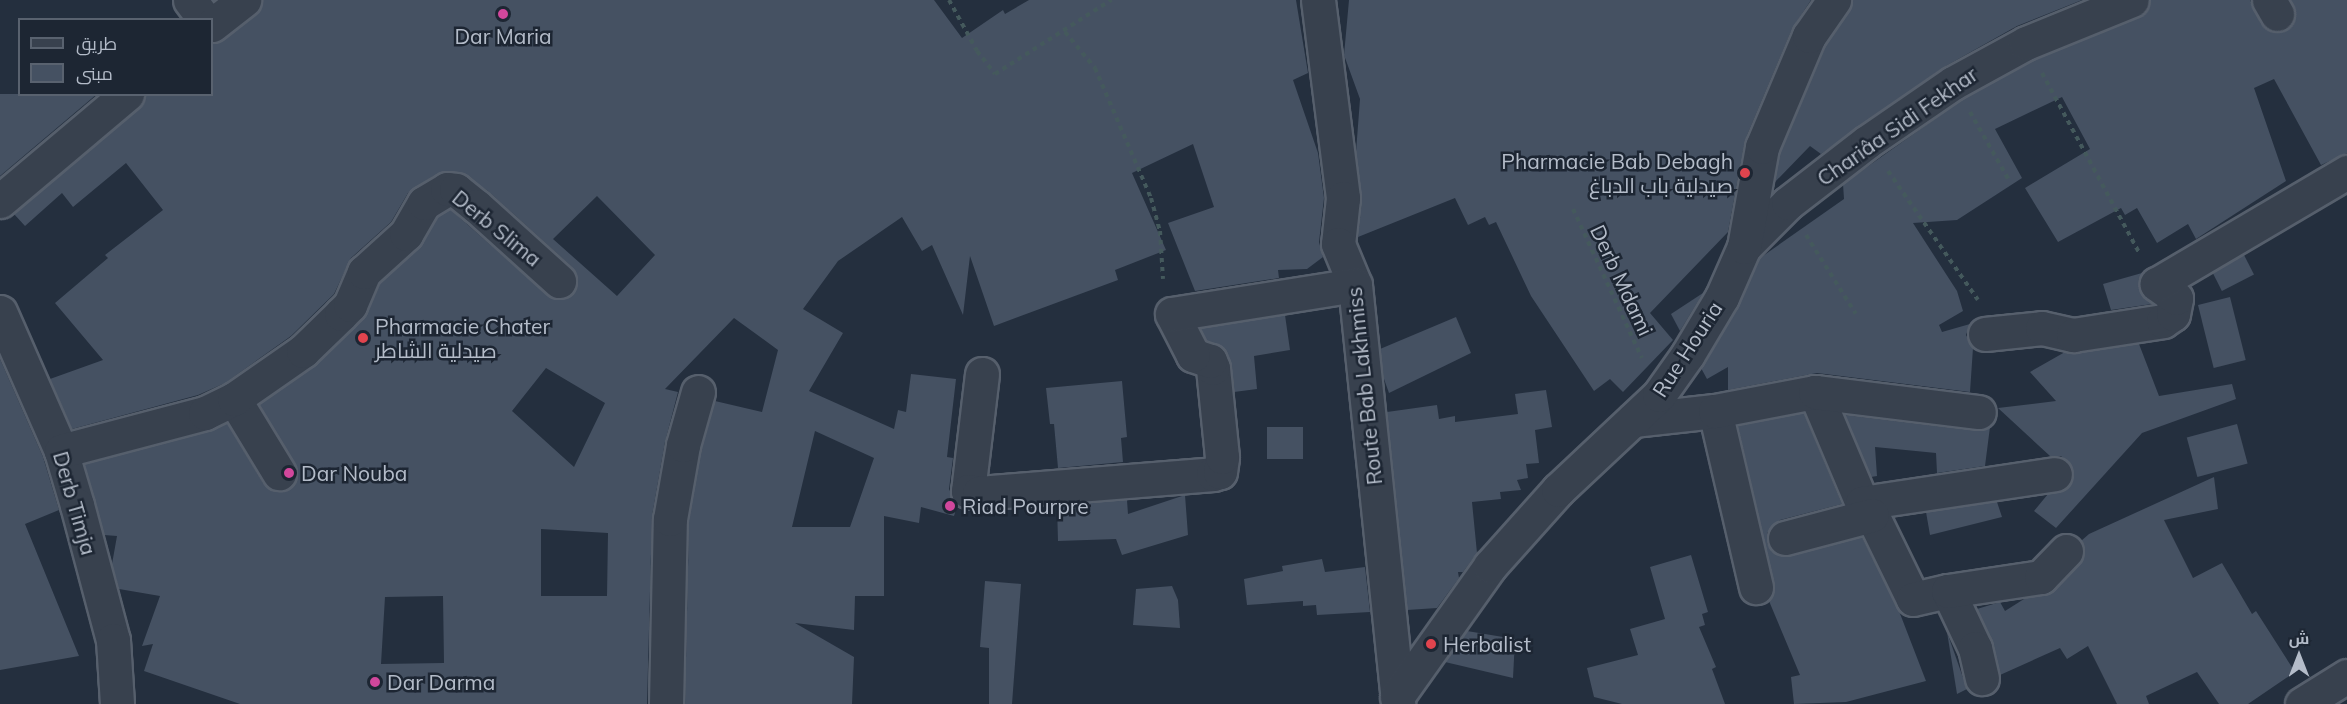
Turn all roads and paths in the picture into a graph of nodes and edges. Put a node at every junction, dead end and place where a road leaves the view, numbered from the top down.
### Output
1 (190, 0) edge
2 (244, 0) edge
3 (949, 0) edge
4 (1111, 0) edge
5 (1318, 0) edge
6 (1834, 0) edge
7 (2132, 0) edge
8 (204, 18) edge
9 (213, 25) edge
10 (1065, 32) junction
11 (2026, 44) junction
12 (1953, 83) junction
13 (124, 96) edge
14 (1868, 142) junction
15 (2347, 172) edge
16 (2010, 182) dead end
17 (0, 201) edge
18 (1788, 203) junction
19 (1573, 209) dead end
20 (1744, 247) junction
21 (560, 281) dead end
22 (2157, 284) junction
23 (1355, 285) junction
24 (0, 312) edge
25 (1172, 314) junction
26 (1856, 314) dead end
27 (1983, 318) joint
28 (982, 374) dead end
29 (698, 392) dead end
30 (1815, 392) junction
31 (1659, 395) junction
32 (234, 399) junction
33 (1715, 411) junction
34 (1979, 412) dead end
35 (1633, 420) junction
36 (60, 451) junction
37 (279, 473) dead end
38 (2055, 474) dead end
39 (1867, 509) junction
40 (1785, 538) dead end
41 (2066, 551) dead end
42 (1756, 587) dead end
43 (1948, 591) junction
44 (2347, 676) edge
45 (1982, 678) dead end
46 (1397, 700) edge
47 (117, 704) edge
48 (666, 704) edge
49 (2302, 704) edge

1 - 8 street
2 - 9 street
3 - 10 path
4 - 10 path
5 - 23 street, Route Bab Lakhmiss
6 - 20 street, Rue Houria
7 - 11 street, Chariâa Sidi Fekhar
10 - 25 path
11 - 12 street, Chariâa Sidi Fekhar
11 - 22 path
12 - 14 street, Chariâa Sidi Fekhar
12 - 16 path
13 - 17 street
14 - 18 street, Chariâa Sidi Fekhar
14 - 27 path
15 - 22 street
18 - 20 street, Chariâa Sidi Fekhar
18 - 26 path
19 - 31 path, Derb Mdami
20 - 31 street, Rue Houria
21 - 32 street, Derb Slima
22 - 27 street
23 - 25 street
23 - 46 street, Route Bab Lakhmiss
24 - 36 street, Derb Timja
25 - 28 street
29 - 48 street
30 - 33 street
30 - 34 street
30 - 39 street
31 - 35 street, Rue Houria
32 - 36 street, Derb Slima
32 - 37 street
33 - 35 street
33 - 42 street
35 - 46 street, Rue Houria
36 - 47 street, Derb Timja
38 - 39 street
39 - 40 street
39 - 43 street
41 - 43 street
43 - 45 street
44 - 49 street

